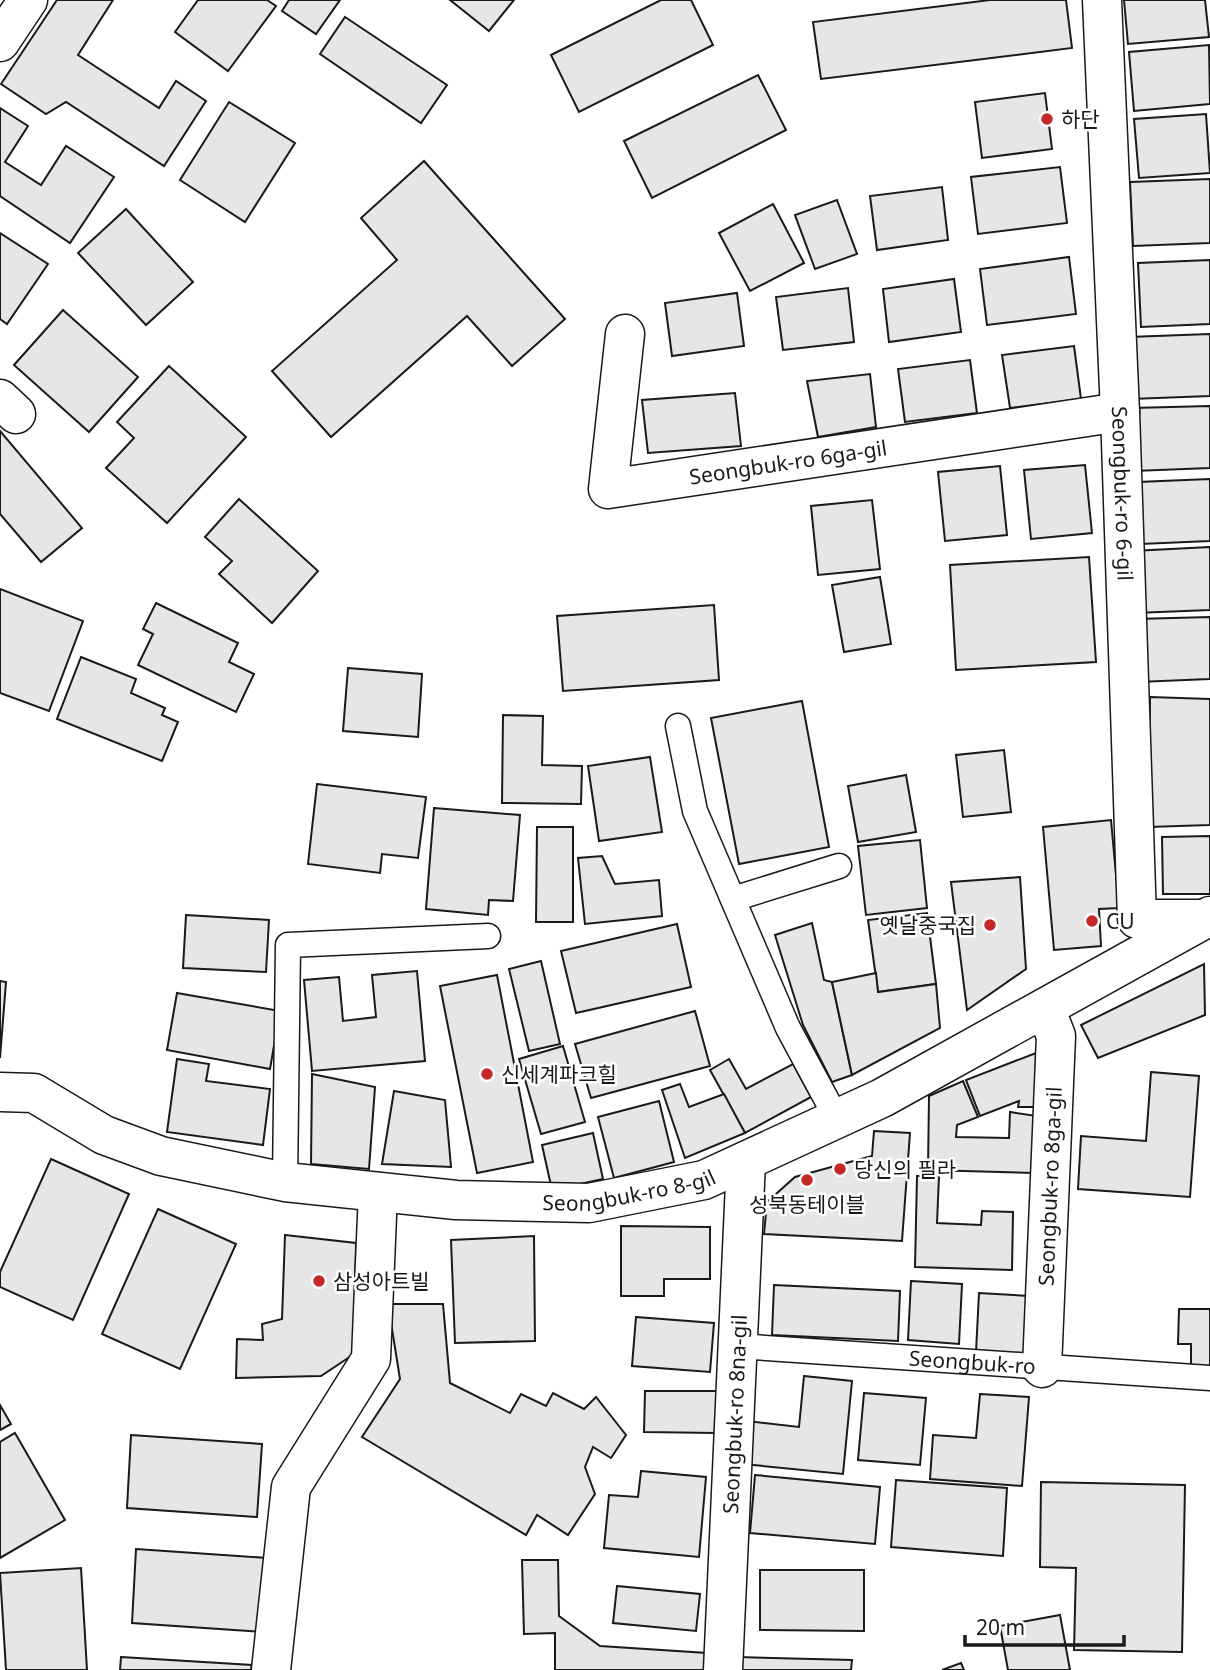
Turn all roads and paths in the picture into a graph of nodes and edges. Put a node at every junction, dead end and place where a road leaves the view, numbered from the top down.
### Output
1 (28, 0) edge
2 (1102, 0) edge
3 (0, 42) edge
4 (625, 334) dead end
5 (1120, 412) junction
6 (678, 726) dead end
7 (839, 866) dead end
8 (733, 899) junction
9 (1207, 918) edge
10 (488, 936) dead end
11 (1045, 1008) junction
12 (0, 1093) edge
13 (837, 1119) junction
14 (746, 1161) junction
15 (285, 1182) junction
16 (378, 1192) junction
17 (737, 1346) junction
18 (1042, 1368) junction
19 (1210, 1378) edge
20 (271, 1670) edge
21 (723, 1670) edge

1 - 3 street
2 - 5 street, Seongbuk-ro 6-gil
4 - 5 street, Seongbuk-ro 6ga-gil
5 - 9 street, Seongbuk-ro 6-gil
6 - 8 lane
7 - 8 lane
8 - 13 lane
9 - 11 street, Seongbuk-ro 8-gil
10 - 15 lane
11 - 13 street, Seongbuk-ro 8-gil
11 - 18 street, Seongbuk-ro 8ga-gil
12 - 15 street, Seongbuk-ro 8-gil
13 - 14 street, Seongbuk-ro 8-gil
14 - 16 street, Seongbuk-ro 8-gil
14 - 17 street, Seongbuk-ro 8na-gil
15 - 16 street, Seongbuk-ro 8-gil
16 - 20 street
17 - 18 lane, Seongbuk-ro
17 - 21 street, Seongbuk-ro 8na-gil
18 - 19 lane, Seongbuk-ro

